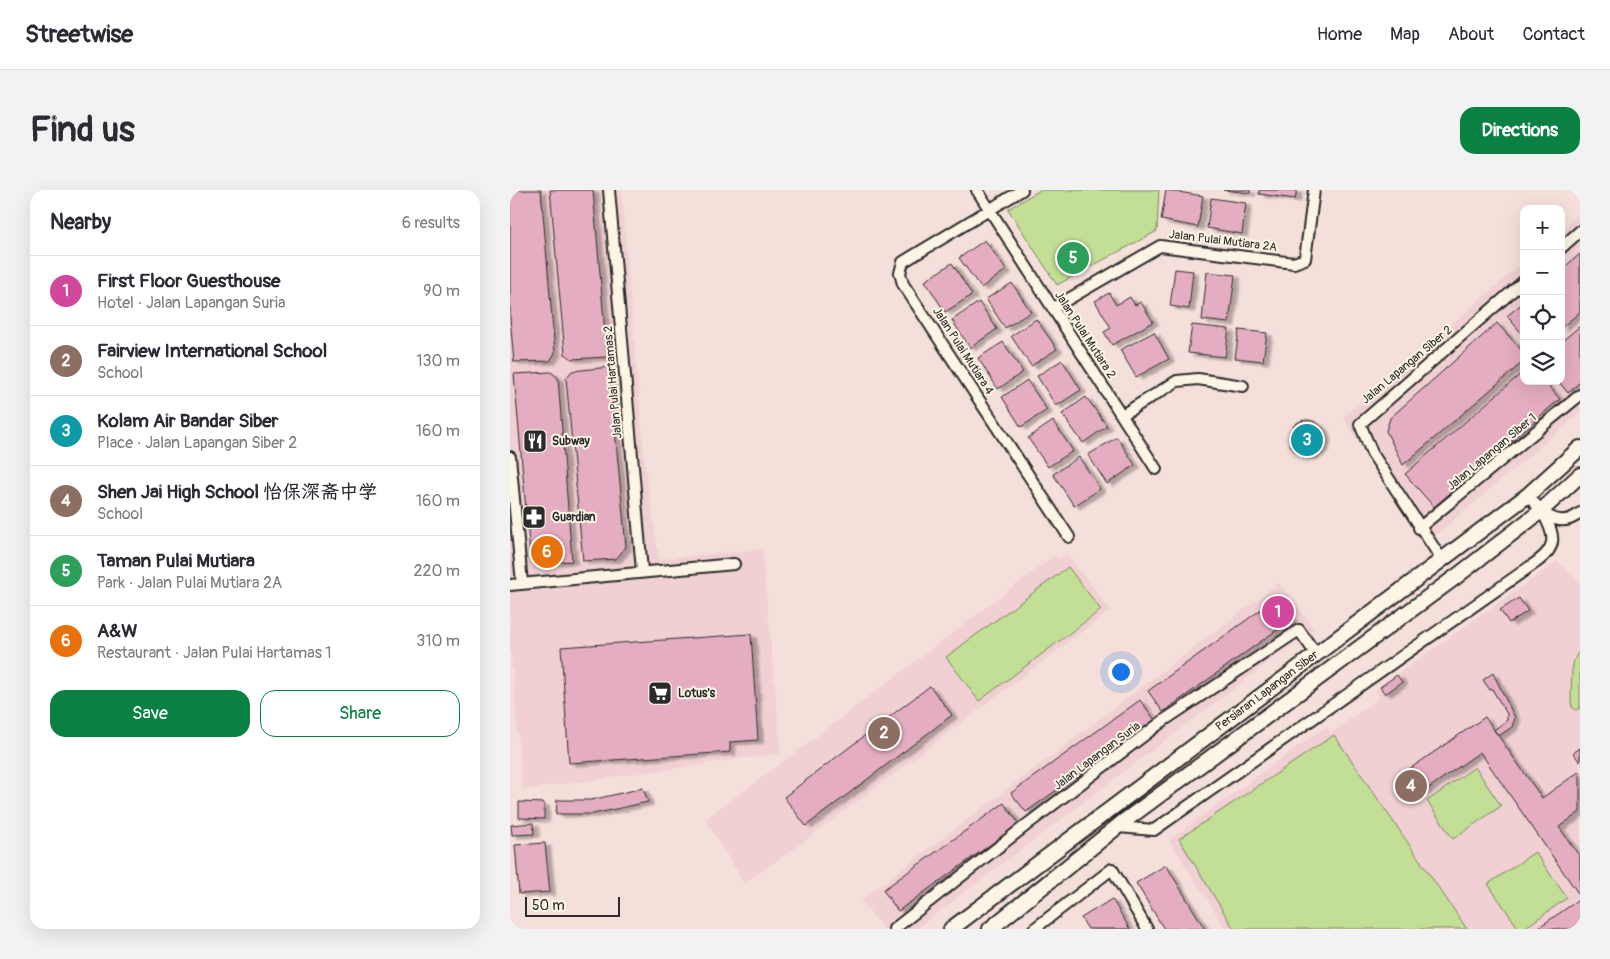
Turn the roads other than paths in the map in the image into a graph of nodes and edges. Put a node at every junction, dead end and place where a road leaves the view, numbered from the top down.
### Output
1 (609, 190) edge
2 (977, 190) edge
3 (1022, 190) edge
4 (1314, 190) edge
5 (990, 209) junction
6 (1580, 232) edge
7 (1565, 245) edge
8 (1520, 284) edge
9 (1053, 308) junction
10 (1243, 386) dead end
11 (1580, 396) edge
12 (1122, 415) junction
13 (1580, 448) edge
14 (510, 457) edge
15 (1156, 469) dead end
16 (1580, 475) edge
17 (1528, 495) junction
18 (1580, 512) edge
19 (1543, 513) junction
20 (1419, 528) junction
21 (1069, 537) dead end
22 (1442, 560) junction
23 (734, 564) dead end
24 (642, 571) junction
25 (522, 583) junction
26 (510, 585) edge
27 (1316, 654) junction
28 (1118, 827) junction
29 (1082, 830) junction
30 (1095, 844) junction
31 (894, 929) edge
32 (951, 929) edge
33 (990, 929) edge
34 (1034, 929) edge
35 (1146, 929) edge

1 - 24 street, Jalan Pulai Hartamas 2
2 - 5 street, Jalan Pulai Mutiara 2
3 - 5 street, Jalan Pulai Mutiara 4
4 - 9 street, Jalan Pulai Mutiara 2A
5 - 9 street, Jalan Pulai Mutiara 2
5 - 21 street, Jalan Pulai Mutiara 4
6 - 7 street
8 - 20 street, Jalan Lapangan Siber 2
9 - 12 street, Jalan Pulai Mutiara 2
10 - 12 street
11 - 20 street, Jalan Lapangan Siber 1
12 - 15 street, Jalan Pulai Mutiara 2
13 - 17 main road, Persiaran Lapangan Siber
14 - 25 street
16 - 19 main road, Persiaran Lapangan Siber
17 - 19 street
17 - 22 main road, Persiaran Lapangan Siber
18 - 19 street
19 - 28 main road, Persiaran Lapangan Siber
19 - 28 street
20 - 22 street, Jalan Lapangan Siber 2
22 - 27 main road, Persiaran Lapangan Siber
23 - 24 street
24 - 25 street
25 - 26 street
27 - 29 main road, Persiaran Lapangan Siber
27 - 31 street, Jalan Lapangan Suria
28 - 30 main road, Persiaran Lapangan Siber
29 - 30 main road
29 - 32 main road, Persiaran Lapangan Siber
30 - 33 main road, Persiaran Lapangan Siber
34 - 35 street

